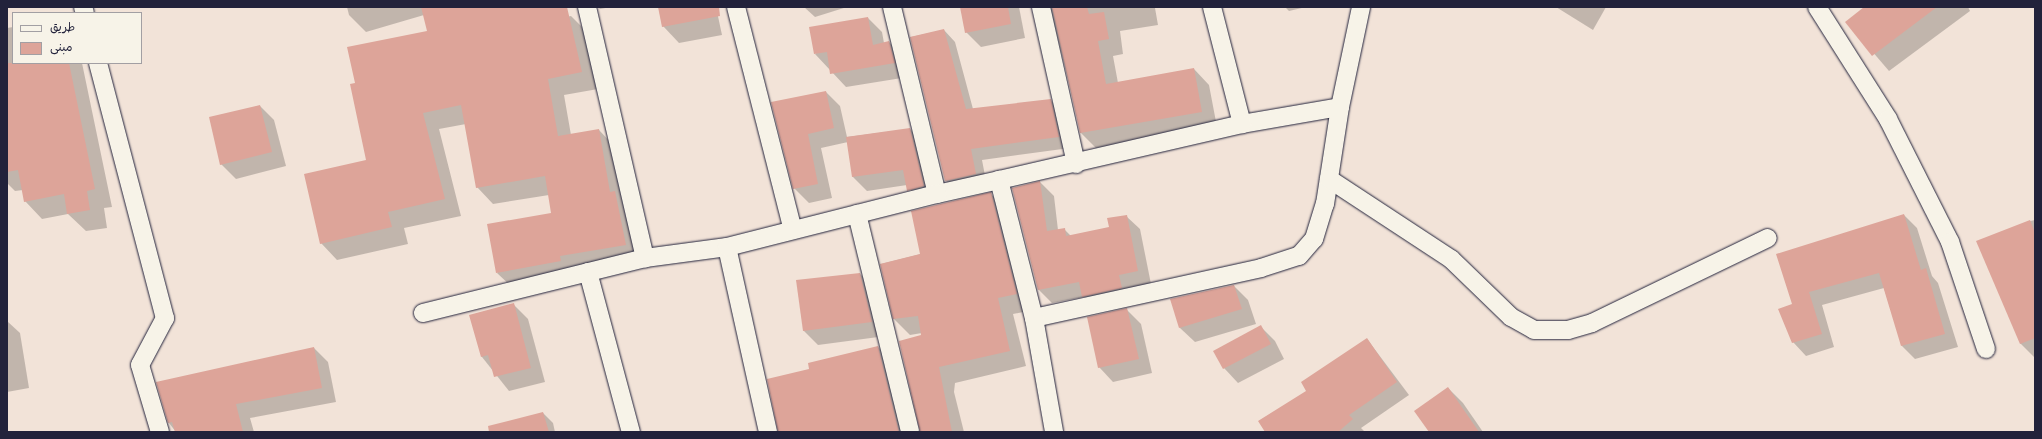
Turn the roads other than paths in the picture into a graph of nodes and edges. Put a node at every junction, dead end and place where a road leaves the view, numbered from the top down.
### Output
1 (587, 7) edge
2 (736, 7) edge
3 (892, 7) edge
4 (1041, 7) edge
5 (1212, 7) edge
6 (1361, 7) edge
7 (1817, 7) edge
8 (98, 64) edge
9 (1340, 107) junction
10 (1242, 124) junction
11 (1076, 164) junction
12 (1329, 179) junction
13 (999, 180) junction
14 (937, 194) junction
15 (857, 214) junction
16 (793, 230) junction
17 (1768, 238) dead end
18 (727, 247) junction
19 (645, 258) junction
20 (588, 272) junction
21 (423, 313) dead end
22 (1034, 318) junction
23 (1986, 349) dead end
24 (160, 432) edge
25 (631, 432) edge
26 (768, 432) edge
27 (910, 432) edge
28 (1054, 432) edge

1 - 19 street
2 - 16 street
3 - 14 street
4 - 11 street
5 - 10 street
6 - 9 street
7 - 23 street
8 - 24 street
9 - 10 street
9 - 12 street
10 - 11 street
11 - 13 street
12 - 17 street
12 - 22 street
13 - 14 street
13 - 22 street
14 - 15 street
15 - 16 street
15 - 27 street
16 - 18 street
18 - 19 street
18 - 26 street
19 - 20 street
20 - 21 street
20 - 25 street
22 - 28 street

